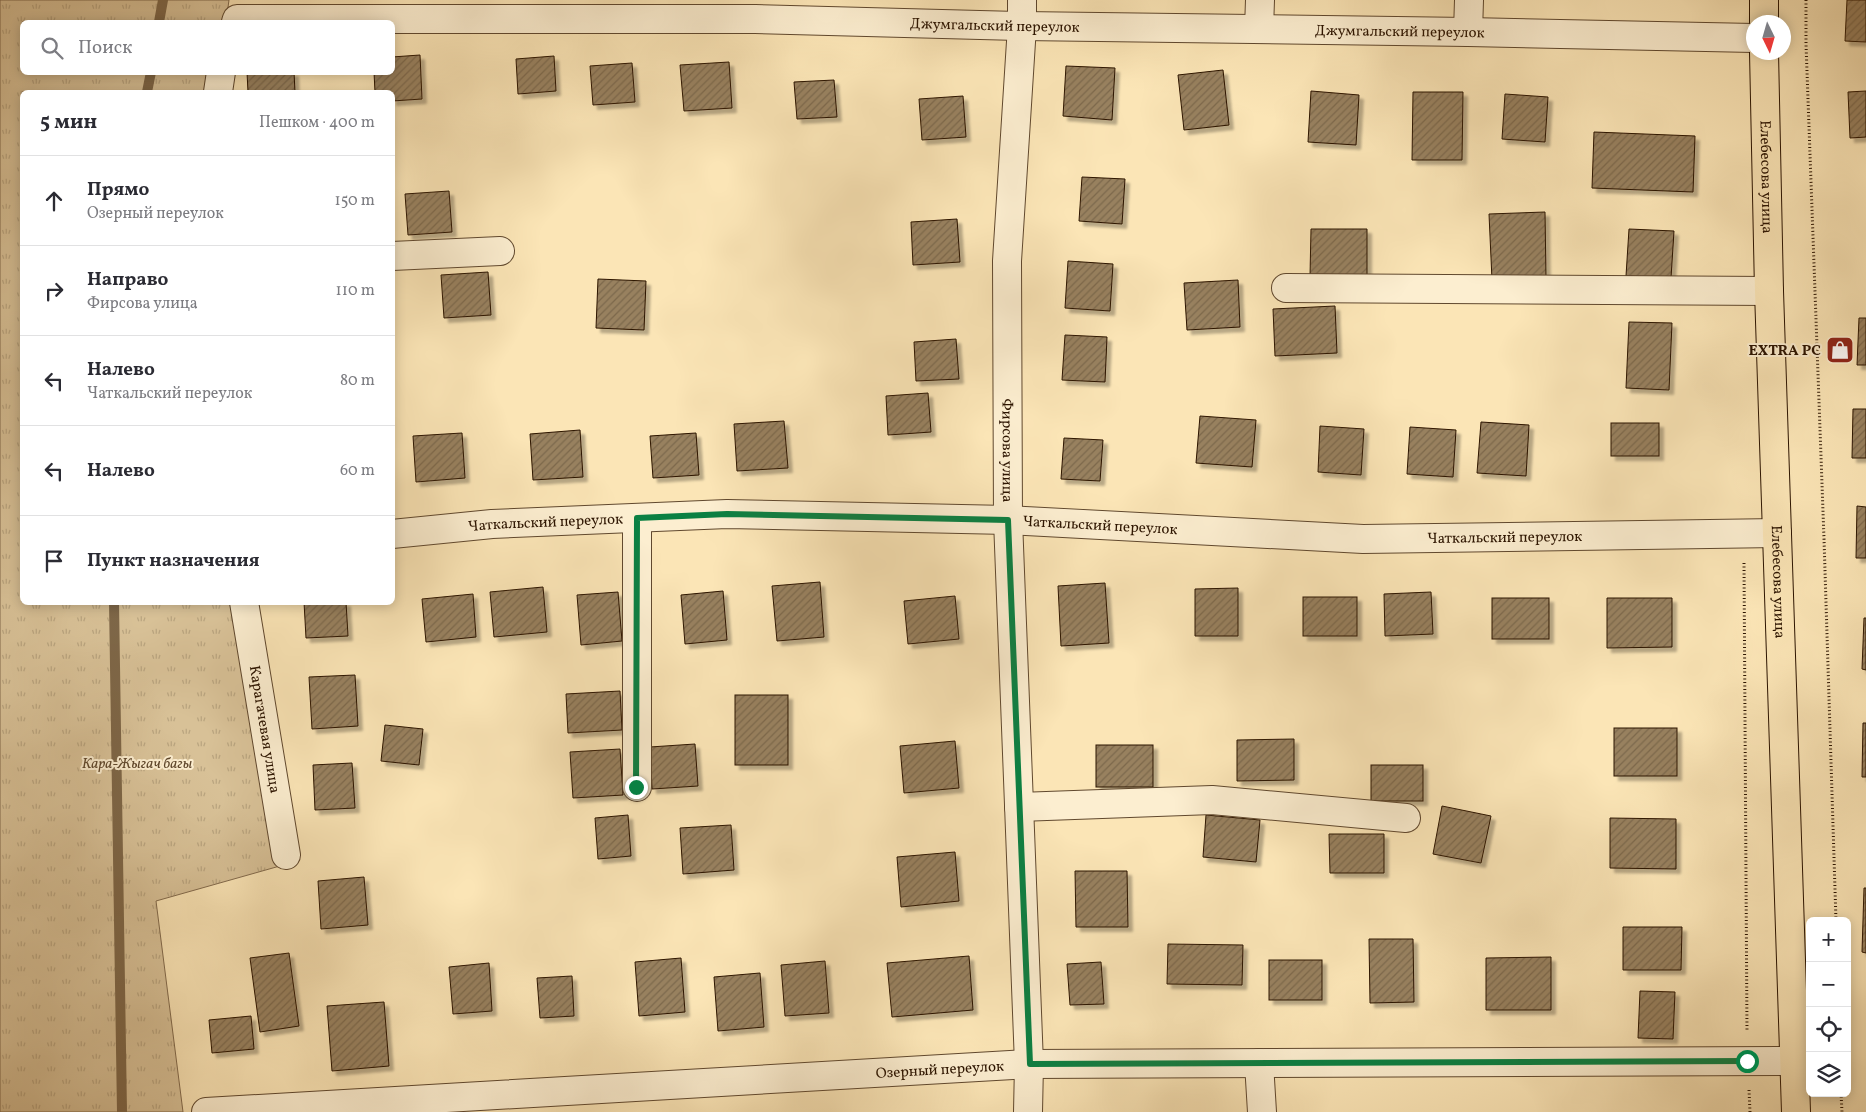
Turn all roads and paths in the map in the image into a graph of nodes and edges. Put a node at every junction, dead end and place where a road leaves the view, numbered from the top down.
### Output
1 (1260, 0) edge
2 (1470, 0) edge
3 (1764, 0) edge
4 (1806, 0) edge
5 (433, 9) edge
6 (1022, 13) edge
7 (1764, 15) edge
8 (253, 20) edge
9 (1259, 30) junction
10 (1468, 32) junction
11 (1746, 38) edge
12 (1764, 60) edge
13 (221, 75) edge
14 (218, 90) edge
15 (500, 251) dead end
16 (395, 256) edge
17 (1286, 288) dead end
18 (1769, 291) junction
19 (637, 518) junction
20 (1008, 520) junction
21 (1777, 533) junction
22 (395, 534) edge
23 (244, 605) edge
24 (636, 787) dead end
25 (1019, 807) junction
26 (1406, 818) dead end
27 (286, 855) dead end
28 (1836, 917) edge
29 (1795, 1061) junction
30 (1259, 1063) junction
31 (1030, 1064) junction
32 (1842, 1097) edge
33 (206, 1112) edge
34 (1028, 1112) edge
35 (1262, 1112) edge
36 (1796, 1112) edge
37 (1842, 1112) edge

1 - 9 street
2 - 10 street
3 - 7 main road
4 - 28 path
5 - 6 street, Джумгальский переулок
5 - 8 street, Джумгальский переулок
6 - 9 street, Джумгальский переулок
6 - 20 street, Фирсова улица
9 - 10 street, Джумгальский переулок
10 - 11 street, Джумгальский переулок
12 - 18 main road, Елебесова улица
13 - 14 street
15 - 16 street
17 - 18 street
18 - 21 main road, Елебесова улица
19 - 20 street, Чаткальский переулок
19 - 22 street, Чаткальский переулок
19 - 24 street
20 - 21 street, Чаткальский переулок
20 - 25 street, Фирсова улица
21 - 29 main road, Елебесова улица
23 - 27 street, Карагачевая улица
25 - 26 street
25 - 31 street, Фирсова улица
29 - 30 street, Озерный переулок
29 - 36 main road, Елебесова улица
30 - 31 street, Озерный переулок
30 - 35 street
31 - 33 street, Озерный переулок
31 - 34 street, Фирсова улица
32 - 37 path

